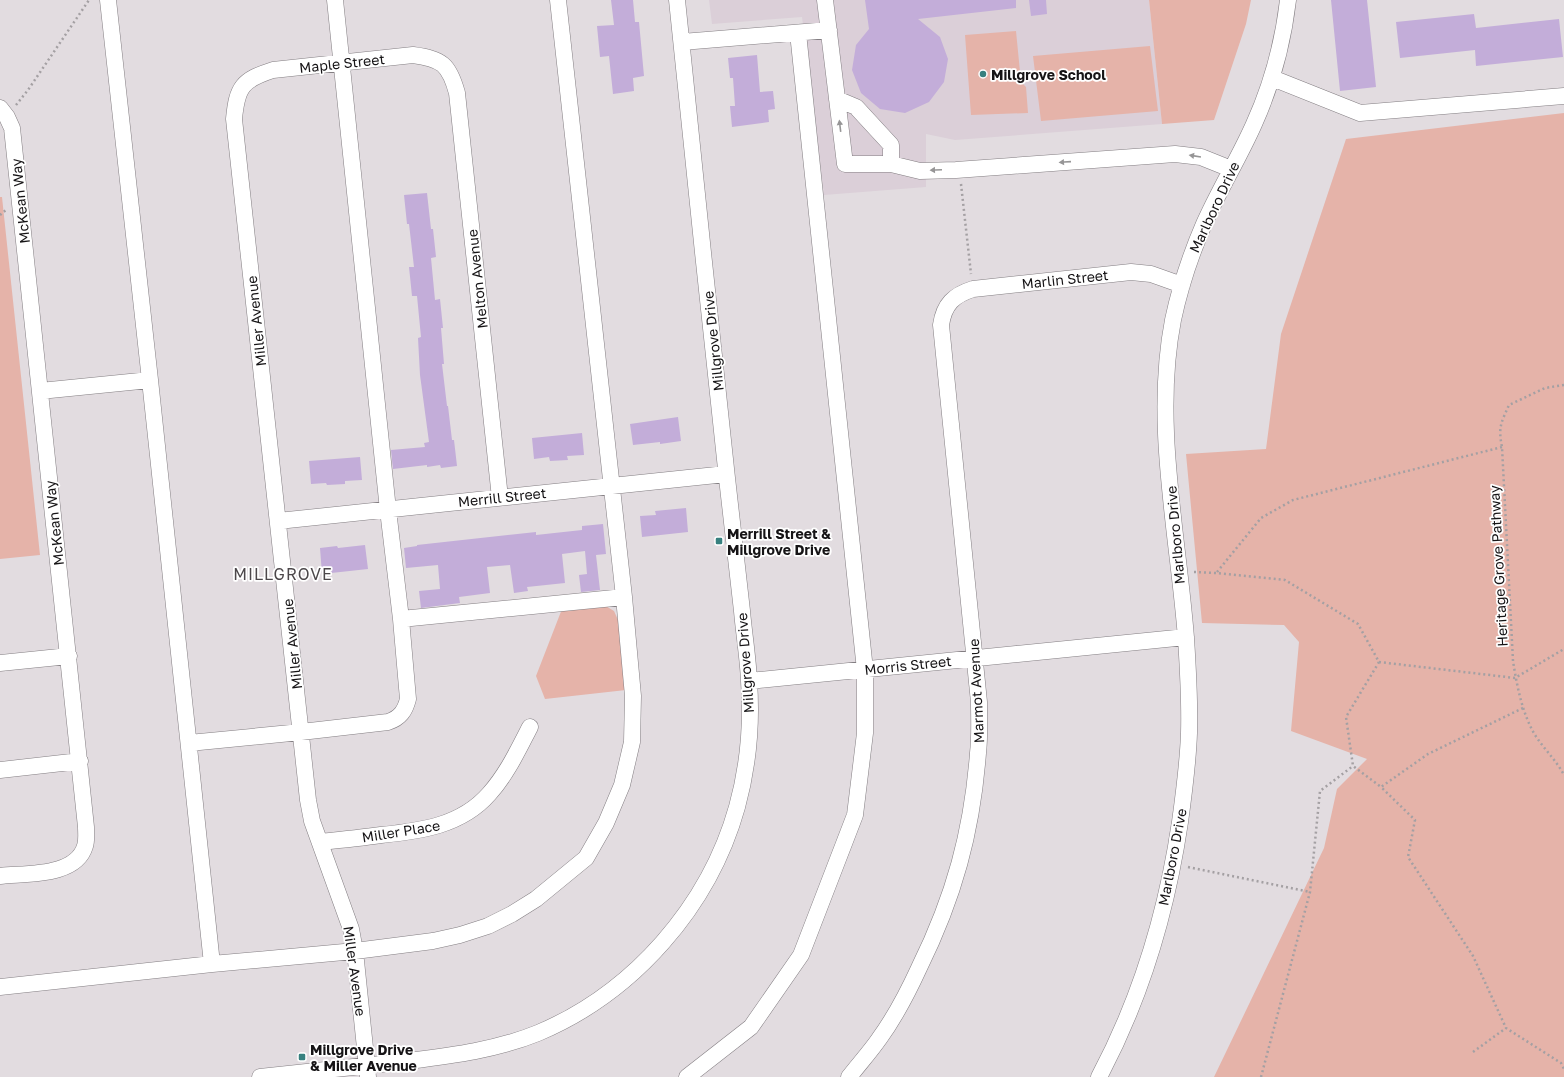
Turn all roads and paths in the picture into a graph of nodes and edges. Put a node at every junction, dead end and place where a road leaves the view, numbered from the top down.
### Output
1 (89, 0) edge
2 (108, 0) edge
3 (335, 0) edge
4 (558, 0) edge
5 (677, 0) edge
6 (825, 0) edge
7 (1288, 0) edge
8 (829, 30) junction
9 (798, 33) junction
10 (682, 42) junction
11 (342, 63) junction
12 (443, 64) joint
13 (1272, 78) junction
14 (242, 86) joint
15 (1564, 96) edge
16 (837, 98) junction
17 (4, 112) edge
18 (891, 164) junction
19 (956, 170) junction
20 (1231, 170) junction
21 (972, 277) dead end
22 (1182, 285) junction
23 (950, 302) joint
24 (150, 380) junction
25 (1564, 385) edge
26 (40, 391) junction
27 (1502, 447) junction
28 (726, 474) junction
29 (611, 486) junction
30 (500, 498) junction
31 (388, 510) junction
32 (278, 521) junction
33 (1192, 572) dead end
34 (1216, 573) junction
35 (624, 597) junction
36 (401, 619) junction
37 (1186, 637) junction
38 (1564, 649) edge
39 (69, 656) junction
40 (976, 658) junction
41 (1379, 662) junction
42 (0, 663) edge
43 (865, 670) junction
44 (1515, 678) junction
45 (749, 681) junction
46 (1523, 708) junction
47 (530, 727) dead end
48 (301, 732) junction
49 (189, 743) junction
50 (80, 762) junction
51 (1353, 766) junction
52 (0, 770) edge
53 (1564, 775) edge
54 (1381, 786) junction
55 (320, 842) junction
56 (1188, 867) dead end
57 (0, 876) edge
58 (1310, 892) junction
59 (355, 951) junction
60 (212, 964) junction
61 (0, 987) edge
62 (1506, 1028) junction
63 (1474, 1052) dead end
64 (1563, 1063) edge
65 (1564, 1069) edge
66 (367, 1071) edge
67 (260, 1077) edge
68 (687, 1077) edge
69 (849, 1077) edge
70 (1099, 1077) edge
71 (1261, 1077) edge

1 - 17 path
2 - 24 street
3 - 11 street
4 - 29 street
5 - 10 street, Millgrove Drive
6 - 8 street
7 - 13 street, Marlboro Drive
8 - 9 street
8 - 16 street
9 - 10 street
9 - 43 street
10 - 28 street, Millgrove Drive
11 - 12 street, Maple Street
11 - 14 street, Maple Street
11 - 31 street
12 - 30 street, Melton Avenue
13 - 15 street
13 - 20 street, Marlboro Drive
14 - 32 street, Miller Avenue
16 - 18 street
18 -> 16 street
17 - 26 street, McKean Way
19 -> 18 street
20 -> 19 street
19 - 21 path
20 - 22 street, Marlboro Drive
22 - 23 street, Marlin Street
22 - 37 street, Marlboro Drive
23 - 40 street, Marmot Avenue
24 - 26 street
24 - 49 street
25 - 27 path, Heritage Grove Pathway
26 - 39 street, McKean Way
27 - 34 path
27 - 44 path, Heritage Grove Pathway
28 - 29 street, Merrill Street
28 - 45 street, Millgrove Drive
29 - 30 street, Merrill Street
29 - 35 street
30 - 31 street, Merrill Street
31 - 32 street, Merrill Street
31 - 36 street
32 - 48 street, Miller Avenue
33 - 34 path
34 - 41 path
35 - 36 street
35 - 59 street
36 - 48 street
37 - 40 street, Morris Street
37 - 70 street, Marlboro Drive
38 - 44 path
39 - 42 street
39 - 50 street, McKean Way
40 - 43 street, Morris Street
40 - 69 street, Marmot Avenue
41 - 44 path
41 - 51 path
43 - 45 street, Morris Street
43 - 68 street
44 - 46 path, Heritage Grove Pathway
45 - 66 street, Millgrove Drive
46 - 53 path, Heritage Grove Pathway
46 - 54 path
47 - 55 street, Miller Place
48 - 49 street
48 - 55 street, Miller Avenue
49 - 60 street
50 - 52 street
50 - 57 street, McKean Way
51 - 54 path
51 - 58 path
54 - 62 path
55 - 59 street, Miller Avenue
56 - 58 path
58 - 71 path
59 - 60 street
59 - 66 street, Miller Avenue
60 - 61 street
62 - 63 path
62 - 64 path
64 - 65 path
66 - 67 street, Millgrove Drive

